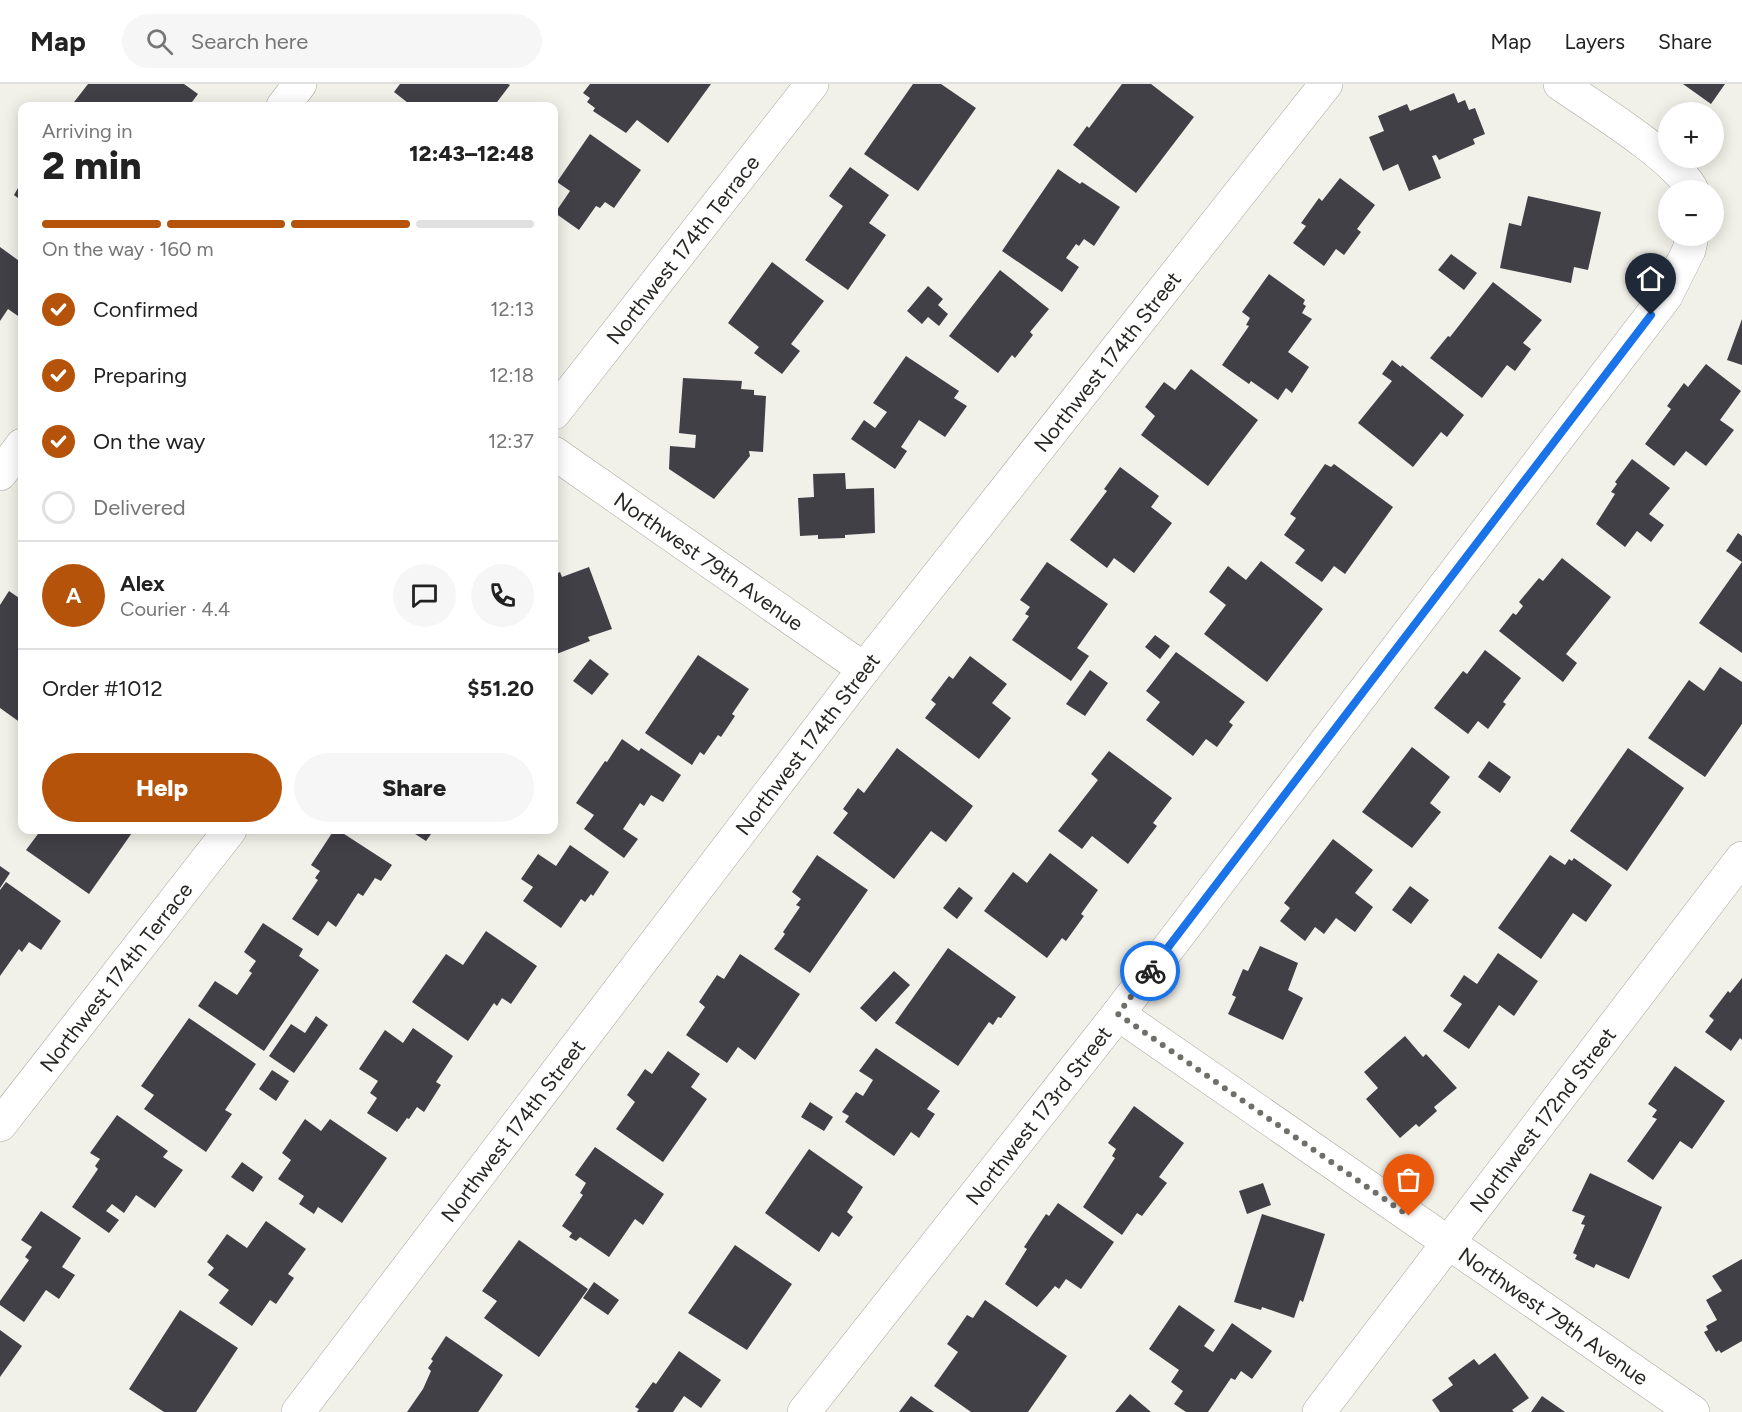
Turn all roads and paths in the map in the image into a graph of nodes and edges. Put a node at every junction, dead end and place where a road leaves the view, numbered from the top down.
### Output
1 (300, 84) edge
2 (812, 84) edge
3 (1326, 84) edge
4 (1560, 84) edge
5 (286, 102) edge
6 (1686, 180) edge
7 (1690, 246) edge
8 (558, 408) edge
9 (18, 451) edge
10 (558, 456) edge
11 (0, 474) edge
12 (864, 669) junction
13 (227, 834) edge
14 (1742, 858) edge
15 (1118, 1014) junction
16 (0, 1125) edge
17 (1448, 1243) junction
18 (298, 1412) edge
19 (804, 1412) edge
20 (1319, 1412) edge
21 (1693, 1412) edge

1 - 5 street
2 - 8 street, Northwest 174th Terrace
3 - 12 street, Northwest 174th Street
4 - 6 street
7 - 15 street, Northwest 173rd Street
9 - 11 street
10 - 12 street, Northwest 79th Avenue
12 - 18 street, Northwest 174th Street
13 - 16 street, Northwest 174th Terrace
14 - 17 street, Northwest 172nd Street
15 - 17 street, Northwest 79th Avenue
15 - 19 street, Northwest 173rd Street
17 - 20 street, Northwest 172nd Street
17 - 21 street, Northwest 79th Avenue

